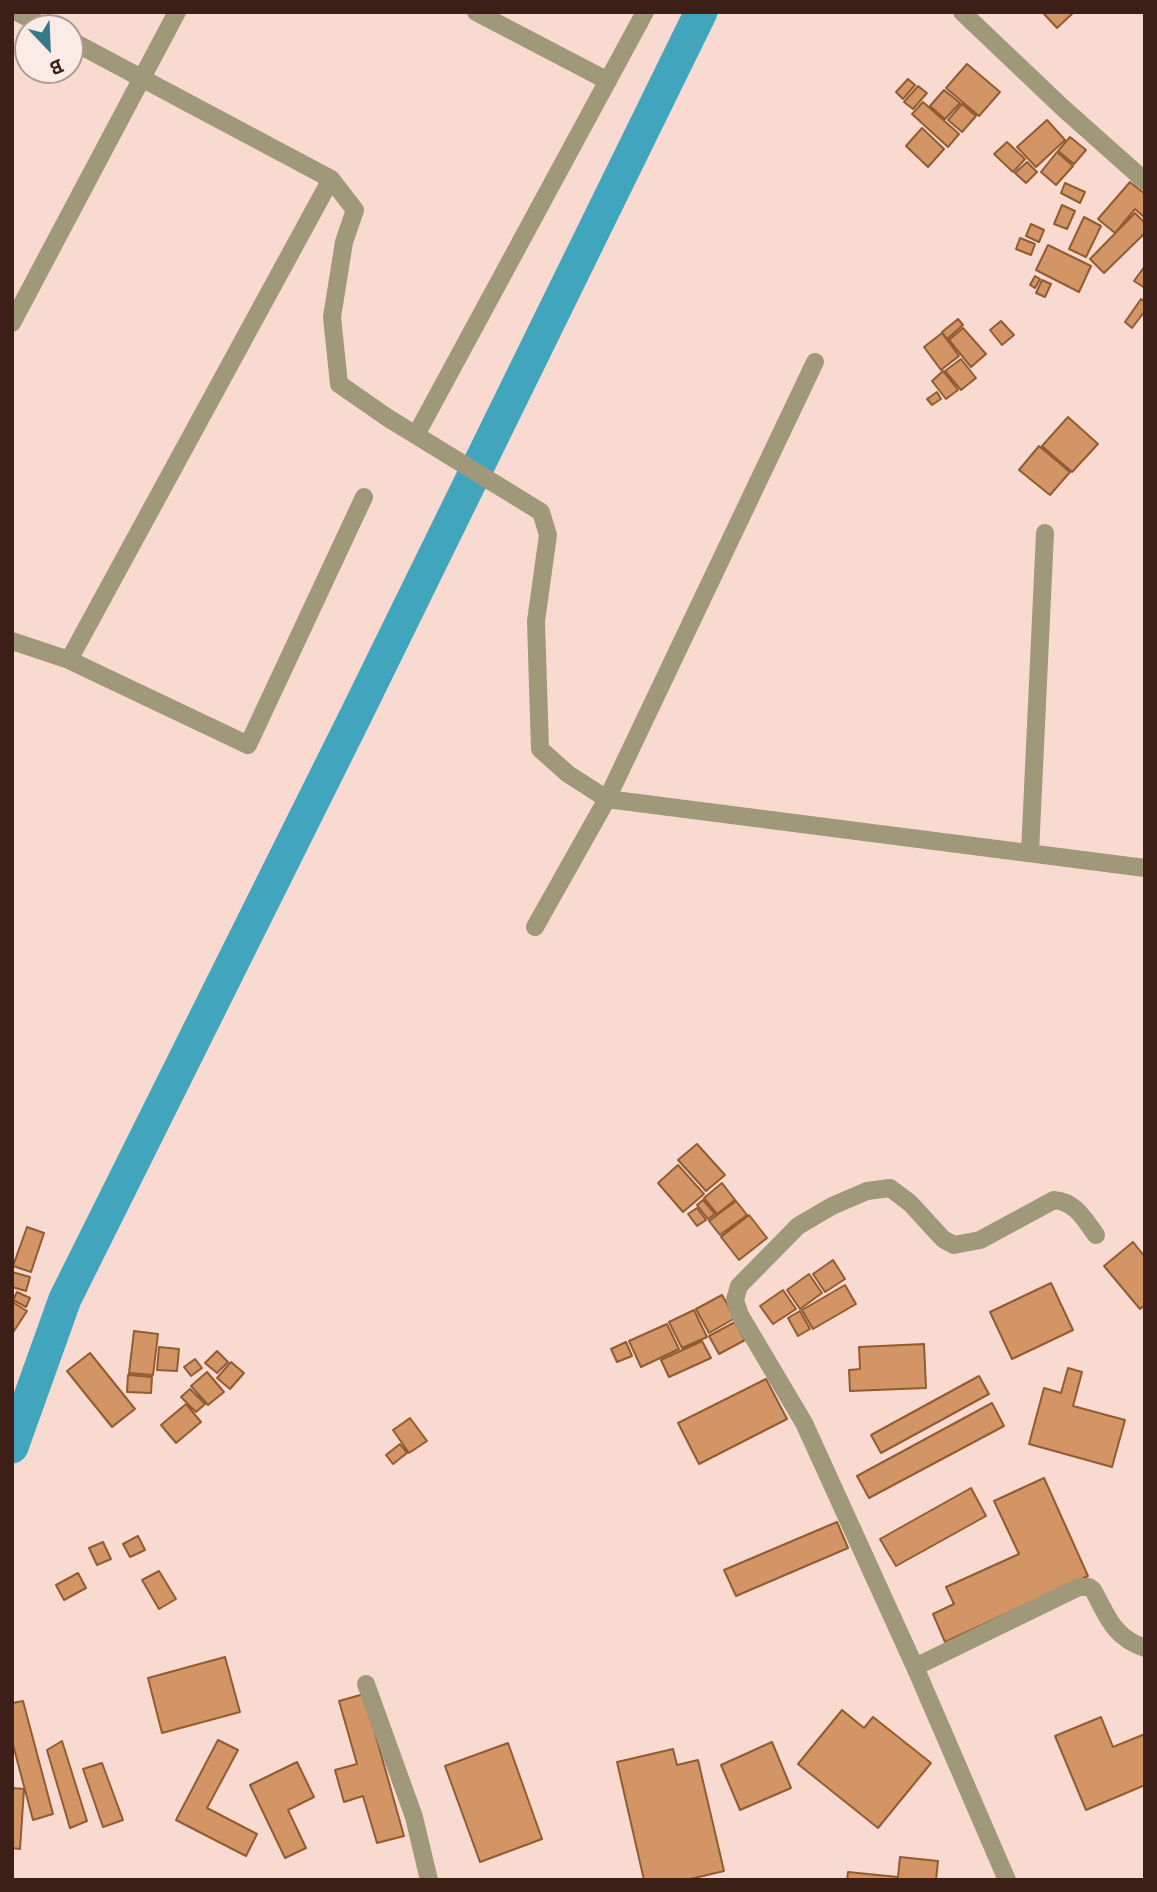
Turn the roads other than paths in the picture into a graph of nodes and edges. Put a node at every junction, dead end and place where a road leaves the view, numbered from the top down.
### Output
1 (177, 12) edge
2 (476, 12) edge
3 (645, 12) edge
4 (962, 12) edge
5 (84, 48) edge
6 (142, 79) junction
7 (608, 80) junction
8 (331, 179) junction
9 (1145, 181) edge
10 (12, 323) edge
11 (815, 362) dead end
12 (416, 435) junction
13 (364, 497) dead end
14 (1045, 533) dead end
15 (12, 641) edge
16 (69, 660) junction
17 (607, 799) junction
18 (1030, 853) junction
19 (1145, 868) edge
20 (535, 927) dead end
21 (1096, 1235) dead end
22 (1145, 1648) edge
23 (915, 1667) junction
24 (366, 1684) dead end
25 (429, 1880) edge
26 (1007, 1880) edge

1 - 6 street
2 - 7 street
3 - 7 street
4 - 9 street
5 - 6 street
6 - 8 street
6 - 10 street
7 - 12 street
8 - 12 street
8 - 16 street
11 - 17 street
12 - 17 street
13 - 16 street
14 - 18 street
15 - 16 street
17 - 18 street
17 - 20 street
18 - 19 street
21 - 23 street
22 - 23 street
23 - 26 street
24 - 25 street

